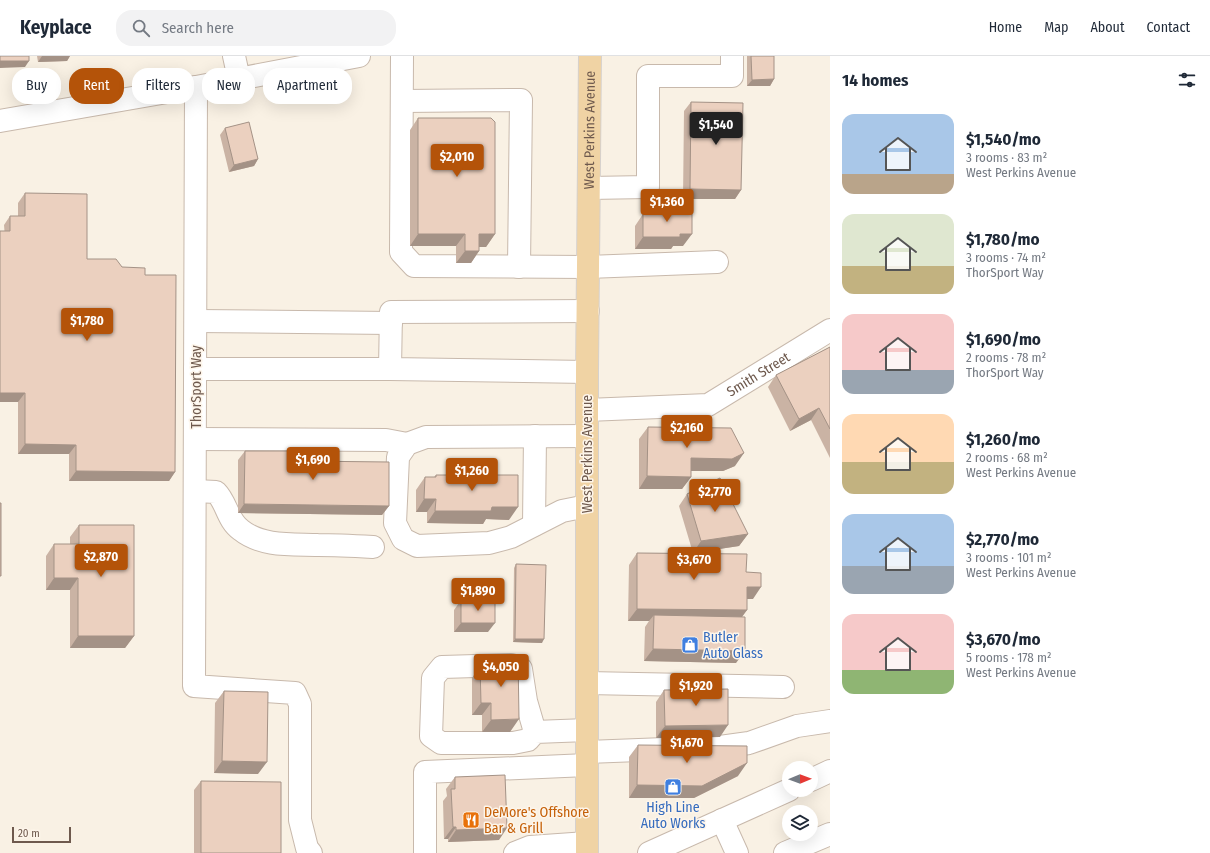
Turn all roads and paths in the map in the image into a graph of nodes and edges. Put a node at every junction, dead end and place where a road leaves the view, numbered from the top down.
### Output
1 (234, 56) edge
2 (359, 56) edge
3 (402, 56) edge
4 (590, 56) edge
5 (732, 56) edge
6 (237, 68) edge
7 (255, 76) edge
8 (202, 86) edge
9 (196, 87) junction
10 (402, 101) junction
11 (0, 121) edge
12 (589, 188) junction
13 (717, 262) dead end
14 (519, 267) junction
15 (588, 267) junction
16 (588, 311) junction
17 (196, 321) junction
18 (390, 323) junction
19 (830, 330) edge
20 (196, 369) junction
21 (390, 369) junction
22 (587, 372) junction
23 (587, 410) junction
24 (535, 436) junction
25 (587, 436) junction
26 (195, 439) junction
27 (407, 444) junction
28 (195, 491) junction
29 (587, 506) junction
30 (534, 526) junction
31 (373, 547) dead end
32 (587, 683) junction
33 (783, 687) dead end
34 (830, 721) edge
35 (587, 730) junction
36 (535, 732) junction
37 (587, 758) junction
38 (830, 771) edge
39 (818, 777) edge
40 (782, 793) edge
41 (722, 820) junction
42 (830, 834) edge
43 (587, 848) edge
44 (310, 853) edge
45 (425, 853) edge
46 (515, 853) edge
47 (649, 853) edge
48 (737, 853) edge
49 (785, 853) edge

1 - 6 street
2 - 7 street
3 - 10 street
4 - 12 main road, West Perkins Avenue
5 - 12 street
8 - 9 street
9 - 11 street
9 - 17 street, ThorSport Way
10 - 14 street
10 - 14 street
12 - 15 main road, West Perkins Avenue
13 - 15 street
14 - 15 street
15 - 16 main road, West Perkins Avenue
16 - 18 street
16 - 22 main road, West Perkins Avenue
17 - 18 street
17 - 20 street, ThorSport Way
18 - 21 street
19 - 23 street, Smith Street
20 - 21 street
20 - 26 street, ThorSport Way
21 - 22 street
22 - 23 main road, West Perkins Avenue
23 - 25 main road, West Perkins Avenue
24 - 25 street
24 - 27 street
24 - 30 street
25 - 29 main road, West Perkins Avenue
26 - 27 street
26 - 28 street, ThorSport Way
27 - 30 street
28 - 31 street
28 - 44 street, ThorSport Way
29 - 30 street
29 - 32 main road, West Perkins Avenue
32 - 33 street
32 - 35 main road, West Perkins Avenue
34 - 37 street
35 - 36 street
35 - 37 main road, West Perkins Avenue
36 - 36 street
37 - 43 main road, West Perkins Avenue
37 - 45 street
38 - 39 street
40 - 41 street
41 - 47 street
41 - 48 street
42 - 49 street
43 - 46 street

